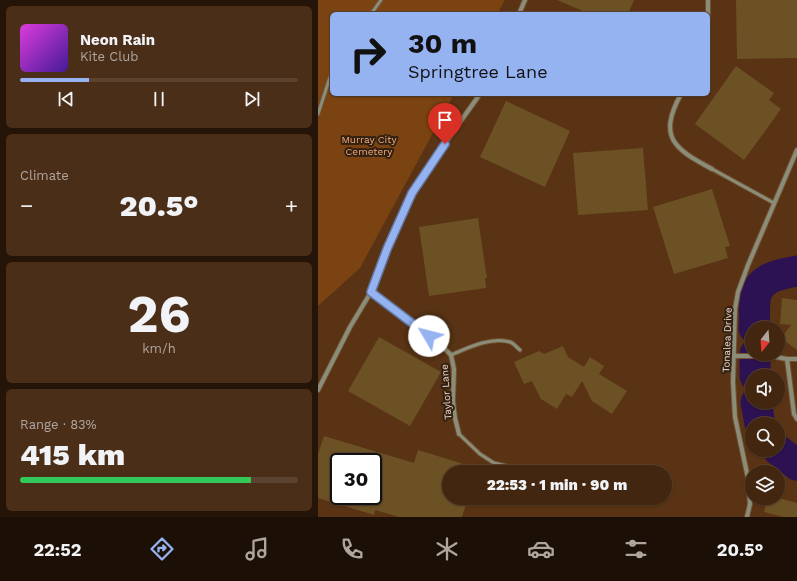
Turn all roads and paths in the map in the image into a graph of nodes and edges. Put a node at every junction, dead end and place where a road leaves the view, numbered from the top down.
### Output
1 (381, 0) edge
2 (525, 0) edge
3 (708, 0) edge
4 (372, 12) edge
5 (519, 12) edge
6 (708, 12) edge
7 (330, 77) edge
8 (479, 96) edge
9 (680, 96) edge
10 (318, 114) edge
11 (797, 150) edge
12 (712, 169) joint
13 (774, 203) junction
14 (371, 292) junction
15 (520, 350) dead end
16 (451, 355) junction
17 (734, 356) junction
18 (787, 359) junction
19 (797, 359) edge
20 (318, 390) edge
21 (797, 418) edge
22 (459, 434) joint
23 (502, 465) edge
24 (747, 517) edge

1 - 4 lane
2 - 5 street
3 - 6 street
7 - 10 lane
8 - 14 street
9 - 12 street
11 - 13 street, Tonalea Drive
12 - 13 lane
13 - 17 street, Tonalea Drive
14 - 16 street, Taylor Lane
14 - 20 street
15 - 16 lane
16 - 22 street, Taylor Lane
17 - 18 street
17 - 24 street, Tonalea Drive
18 - 19 street
18 - 21 street
22 - 23 lane

